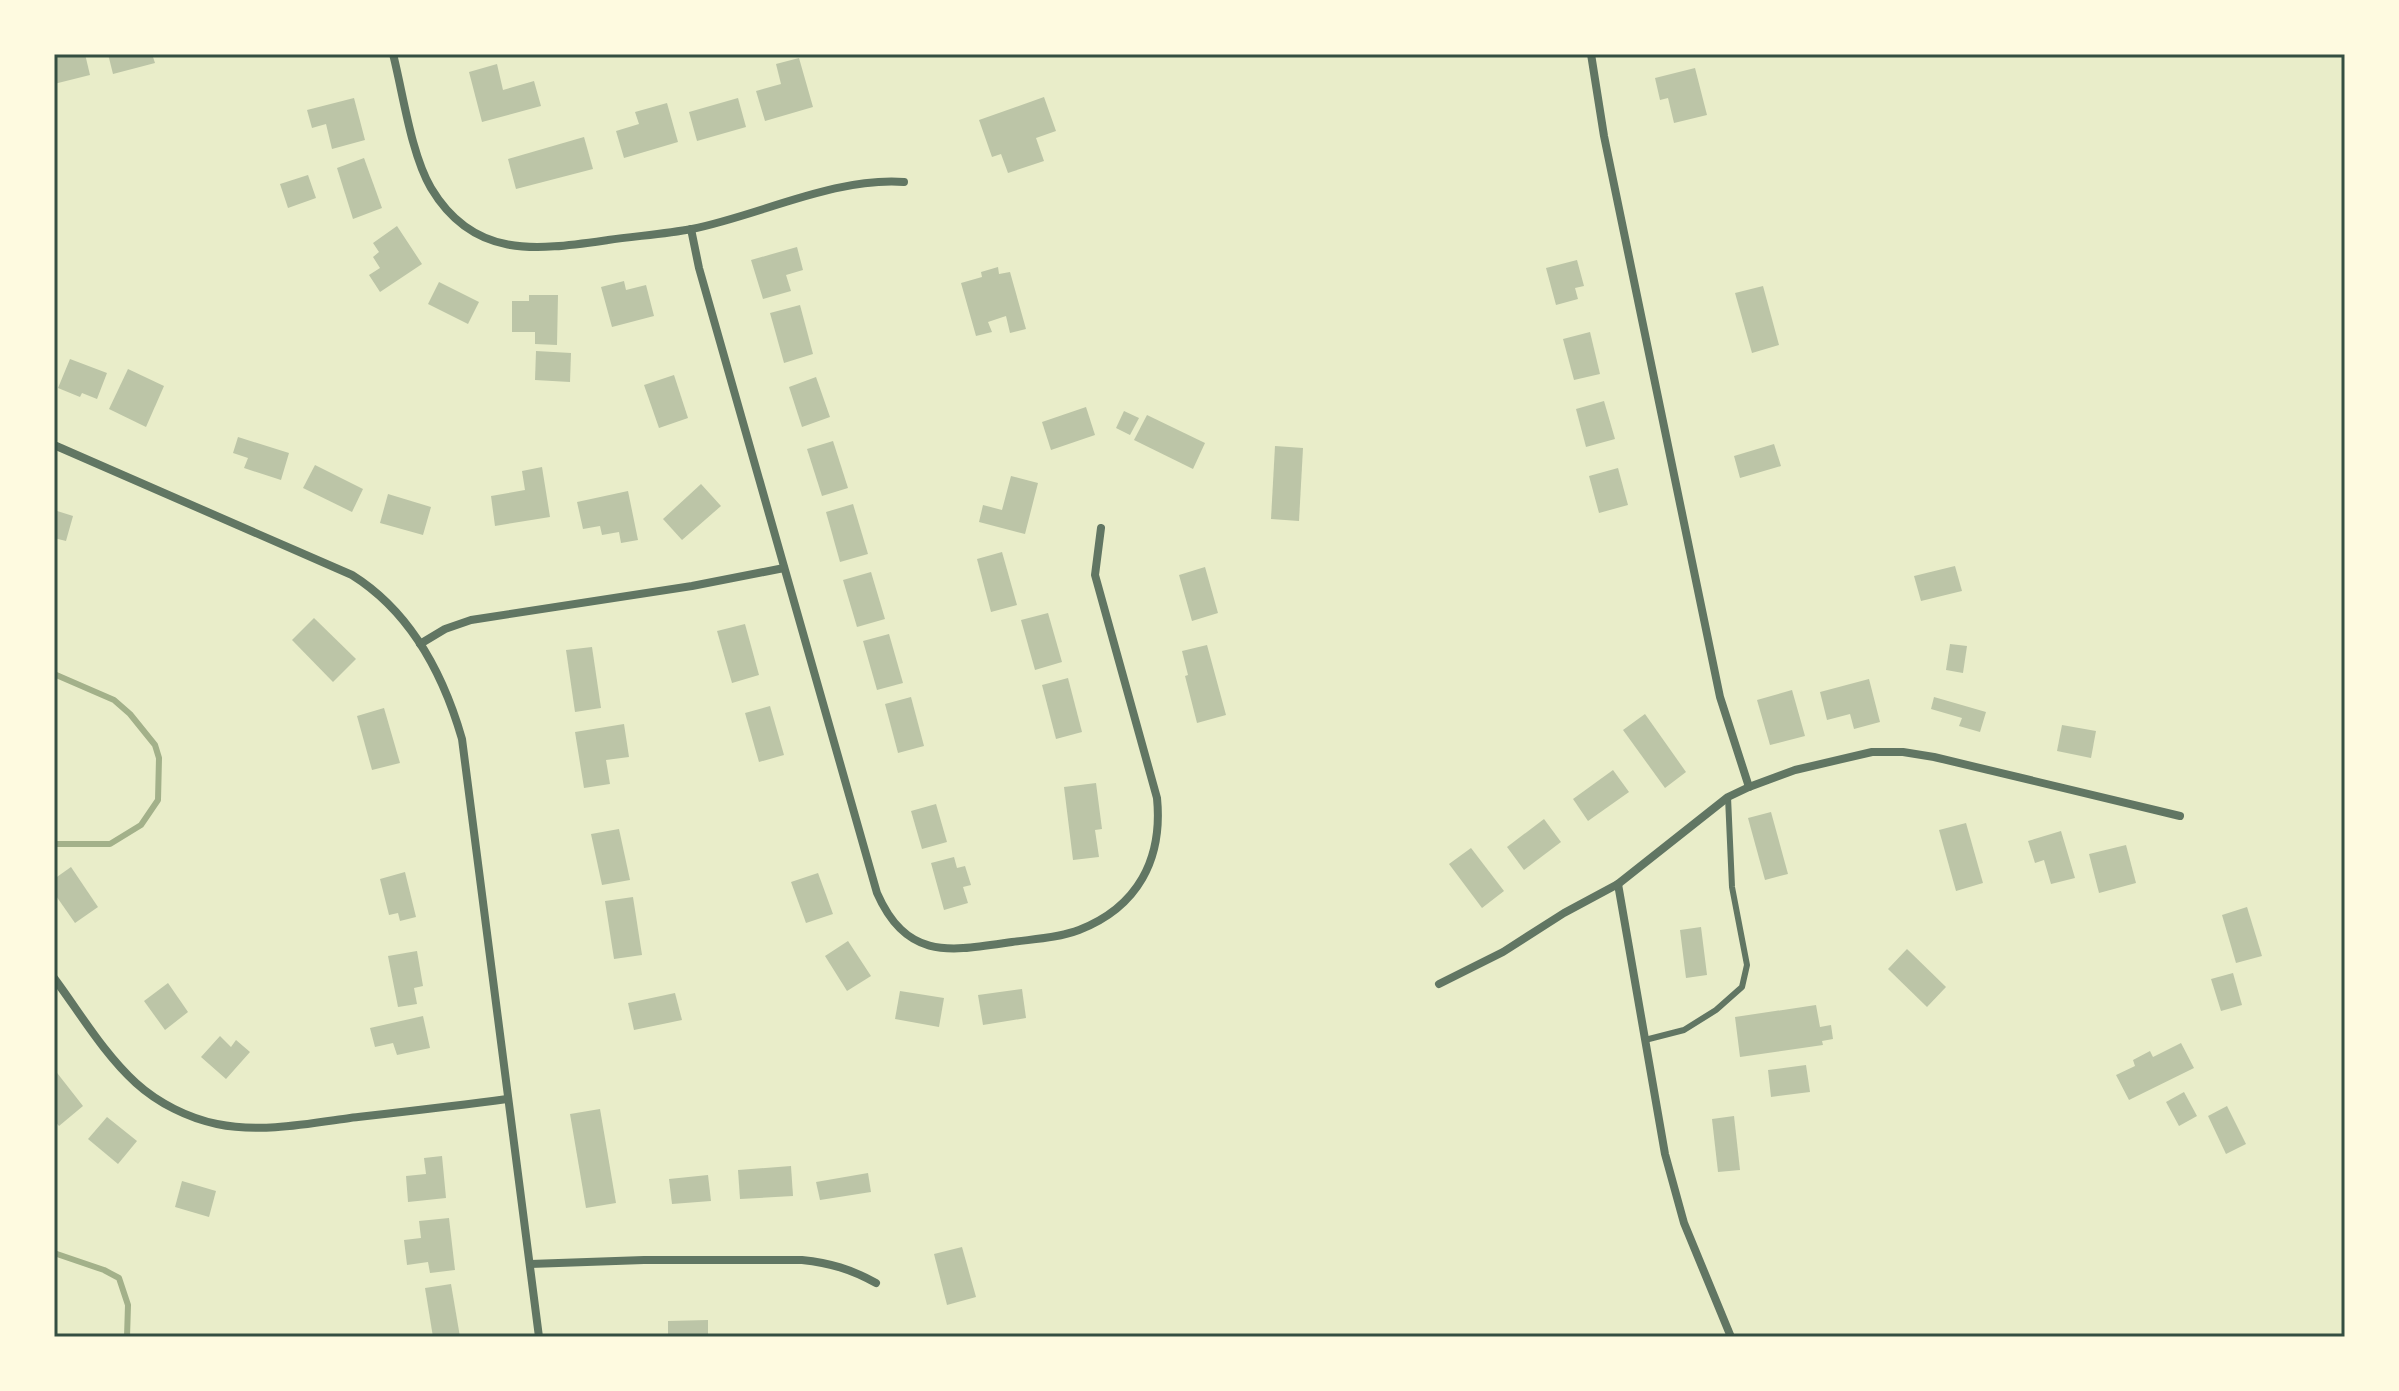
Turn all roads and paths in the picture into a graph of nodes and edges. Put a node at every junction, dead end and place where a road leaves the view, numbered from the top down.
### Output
1 (393, 54) edge
2 (1591, 54) edge
3 (904, 182) dead end
4 (691, 229) junction
5 (54, 445) edge
6 (1101, 528) dead end
7 (784, 568) junction
8 (420, 644) junction
9 (1749, 787) junction
10 (1728, 797) junction
11 (2180, 816) dead end
12 (1618, 884) junction
13 (54, 978) edge
14 (1439, 984) dead end
15 (1645, 1040) junction
16 (507, 1099) junction
17 (530, 1264) junction
18 (876, 1283) dead end
19 (539, 1337) edge
20 (1731, 1337) edge

1 - 4 street
2 - 9 street
3 - 4 street
4 - 7 street
5 - 8 street
6 - 7 street
7 - 8 street
8 - 16 street
9 - 10 street
9 - 11 street
10 - 12 street
10 - 15 lane
12 - 14 street
12 - 15 street
13 - 16 street
15 - 20 street
16 - 17 street
17 - 18 street
17 - 19 street

